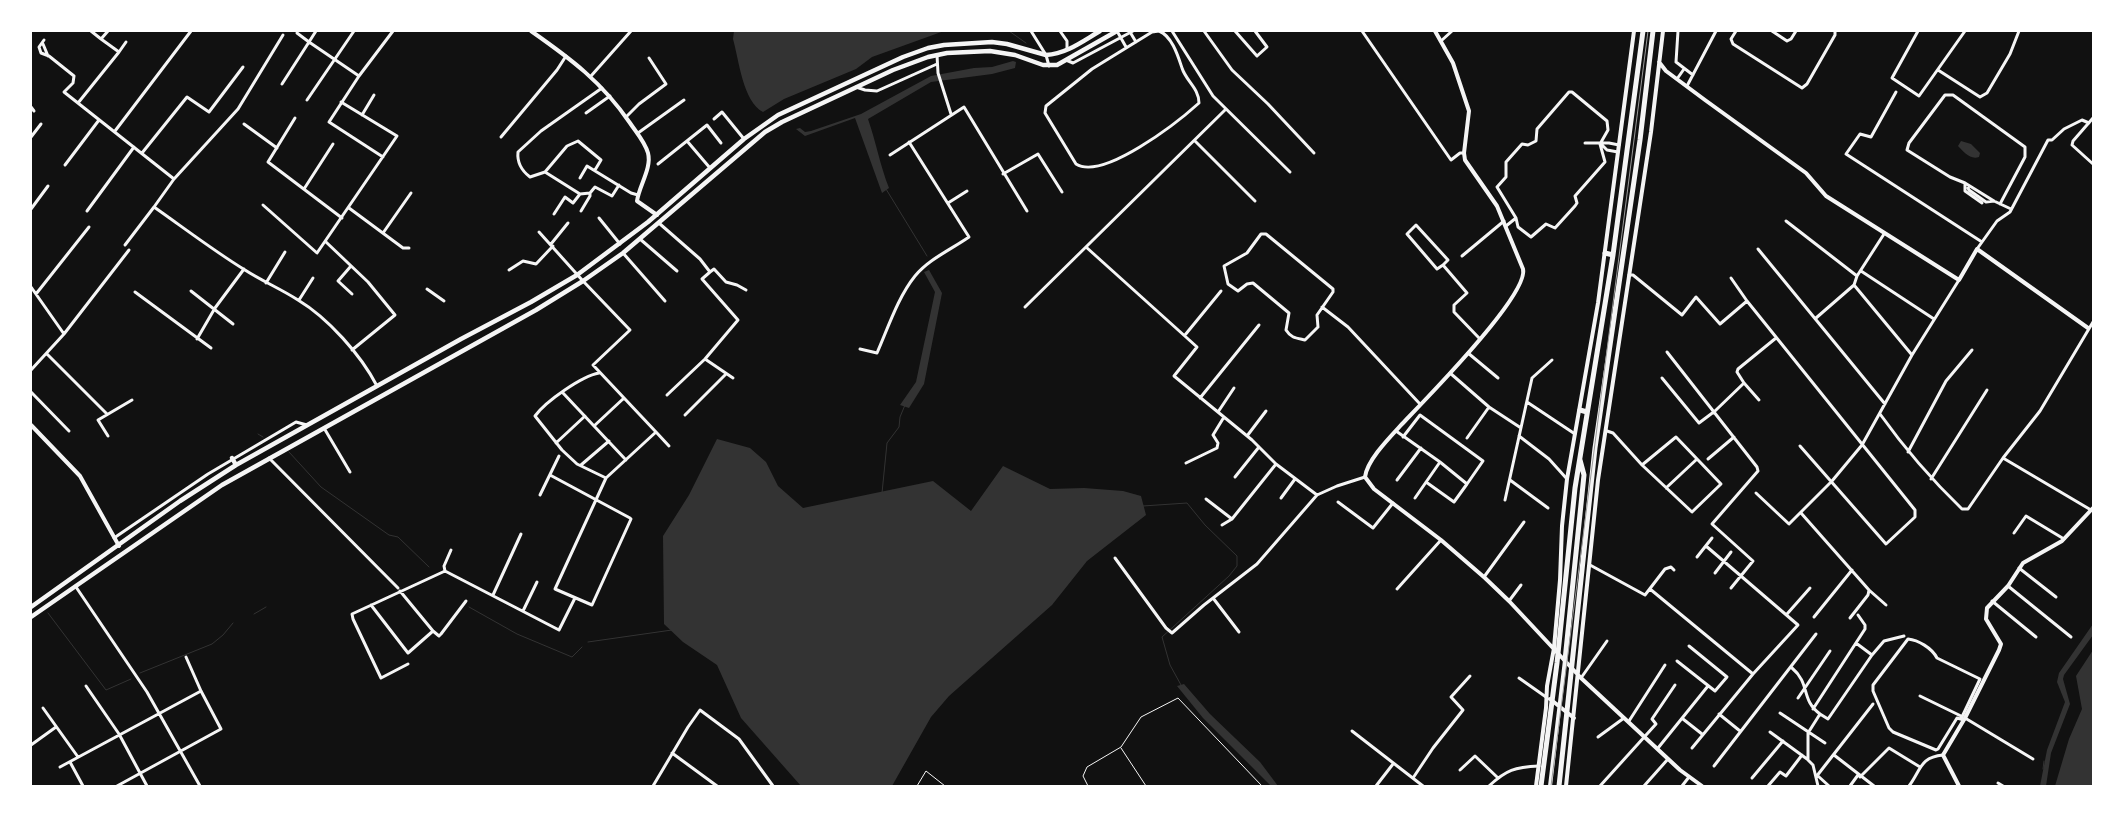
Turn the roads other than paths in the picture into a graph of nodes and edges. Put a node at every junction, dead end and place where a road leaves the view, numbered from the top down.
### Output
1 (91, 31) edge
2 (108, 31) edge
3 (190, 31) edge
4 (316, 31) edge
5 (354, 31) edge
6 (393, 31) edge
7 (531, 31) edge
8 (631, 31) edge
9 (1031, 31) edge
10 (1060, 31) edge
11 (1117, 31) edge
12 (1172, 31) edge
13 (1204, 31) edge
14 (1235, 31) edge
15 (1255, 31) edge
16 (1362, 31) edge
17 (1435, 31) edge
18 (1452, 31) edge
19 (1634, 31) edge
20 (1643, 31) edge
21 (1653, 31) edge
22 (1662, 31) edge
23 (1678, 31) edge
24 (1716, 31) edge
25 (1736, 31) edge
26 (1772, 31) edge
27 (1796, 31) edge
28 (1834, 31) edge
29 (1918, 31) edge
30 (1965, 31) edge
31 (2019, 31) edge
32 (1098, 32) edge
33 (1131, 32) edge
34 (297, 33) dead end
35 (283, 35) dead end
36 (1121, 38) junction
37 (102, 39) junction
38 (1441, 41) junction
39 (43, 42) dead end
40 (126, 42) dead end
41 (309, 42) junction
42 (1136, 42) junction
43 (1126, 47) junction
44 (1067, 50) junction
45 (119, 52) junction
46 (1059, 53) junction
47 (937, 55) junction
48 (1046, 55) junction
49 (566, 56) junction
50 (649, 58) dead end
51 (335, 59) junction
52 (1064, 61) junction
53 (1659, 62) junction
54 (937, 64) junction
55 (1049, 66) junction
56 (243, 67) dead end
57 (1684, 69) junction
58 (1938, 70) junction
59 (1666, 71) junction
60 (1693, 75) junction
61 (359, 76) junction
62 (591, 76) junction
63 (1657, 76) junction
64 (1678, 79) junction
65 (282, 84) dead end
66 (1687, 86) junction
67 (603, 87) junction
68 (856, 87) junction
69 (1896, 92) dead end
70 (374, 95) dead end
71 (610, 96) junction
72 (307, 100) dead end
73 (684, 100) dead end
74 (341, 102) junction
75 (78, 103) junction
76 (1226, 109) junction
77 (586, 113) dead end
78 (951, 114) junction
79 (362, 115) junction
80 (626, 117) junction
81 (295, 118) dead end
82 (2093, 118) edge
83 (714, 119) dead end
84 (99, 120) junction
85 (2088, 123) junction
86 (41, 124) dead end
87 (244, 124) dead end
88 (115, 131) junction
89 (638, 133) junction
90 (501, 137) dead end
91 (31, 138) edge
92 (744, 138) junction
93 (687, 141) junction
94 (1195, 141) junction
95 (909, 142) junction
96 (721, 143) dead end
97 (1585, 143) dead end
98 (333, 144) dead end
99 (1600, 144) junction
100 (1619, 145) junction
101 (134, 147) junction
102 (277, 148) junction
103 (1314, 152) dead end
104 (1618, 152) junction
105 (142, 153) junction
106 (1464, 153) junction
107 (890, 155) dead end
108 (383, 157) junction
109 (658, 164) dead end
110 (2093, 164) edge
111 (65, 165) dead end
112 (710, 168) junction
113 (595, 170) junction
114 (545, 172) junction
115 (1290, 172) dead end
116 (1003, 174) junction
117 (580, 178) dead end
118 (174, 179) junction
119 (1964, 183) junction
120 (619, 185) junction
121 (48, 186) dead end
122 (304, 188) junction
123 (1968, 188) dead end
124 (967, 191) dead end
125 (1062, 192) dead end
126 (411, 193) dead end
127 (590, 193) junction
128 (580, 194) junction
129 (638, 195) junction
130 (1255, 201) dead end
131 (1994, 201) junction
132 (948, 203) junction
133 (1982, 203) dead end
134 (2000, 204) junction
135 (263, 205) dead end
136 (154, 207) junction
137 (349, 208) junction
138 (31, 209) edge
139 (2011, 209) junction
140 (87, 211) dead end
141 (581, 211) dead end
142 (1027, 211) dead end
143 (554, 214) dead end
144 (657, 215) junction
145 (342, 218) junction
146 (599, 218) dead end
147 (1516, 218) junction
148 (1504, 221) junction
149 (1786, 221) dead end
150 (568, 223) dead end
151 (660, 224) junction
152 (1506, 226) junction
153 (88, 227) dead end
154 (538, 232) dead end
155 (383, 233) junction
156 (1884, 234) junction
157 (640, 238) junction
158 (326, 242) junction
159 (1982, 242) junction
160 (620, 244) junction
161 (125, 245) dead end
162 (552, 245) junction
163 (1086, 247) junction
164 (409, 248) dead end
165 (1758, 249) dead end
166 (1977, 249) junction
167 (129, 250) dead end
168 (285, 252) dead end
169 (624, 253) junction
170 (1605, 253) junction
171 (1613, 255) junction
172 (1462, 256) dead end
173 (1443, 265) junction
174 (351, 266) junction
175 (244, 269) junction
176 (509, 270) dead end
177 (677, 271) dead end
178 (1861, 271) junction
179 (710, 272) junction
180 (577, 275) junction
181 (1630, 275) junction
182 (1857, 276) junction
183 (312, 278) dead end
184 (1731, 278) dead end
185 (1959, 280) junction
186 (583, 281) junction
187 (266, 283) junction
188 (1854, 285) junction
189 (31, 287) edge
190 (427, 289) dead end
191 (746, 290) dead end
192 (191, 291) dead end
193 (1220, 291) dead end
194 (135, 292) dead end
195 (36, 294) junction
196 (352, 294) dead end
197 (299, 300) junction
198 (665, 300) dead end
199 (444, 301) dead end
200 (1747, 301) junction
201 (1025, 307) dead end
202 (1322, 307) junction
203 (215, 308) junction
204 (1816, 318) junction
205 (1934, 319) junction
206 (2093, 322) edge
207 (232, 324) dead end
208 (1259, 325) dead end
209 (2088, 328) junction
210 (64, 334) junction
211 (1184, 335) junction
212 (1776, 338) junction
213 (197, 339) junction
214 (461, 339) junction
215 (1480, 339) junction
216 (466, 347) junction
217 (211, 348) dead end
218 (860, 349) dead end
219 (352, 350) junction
220 (1972, 350) dead end
221 (1667, 352) dead end
222 (1467, 353) junction
223 (47, 354) junction
224 (1912, 355) junction
225 (705, 359) junction
226 (1552, 360) dead end
227 (31, 370) edge
228 (600, 373) junction
229 (1450, 373) junction
230 (726, 374) junction
231 (733, 378) dead end
232 (1498, 378) dead end
233 (1662, 378) dead end
234 (1744, 383) junction
235 (377, 387) junction
236 (1234, 388) dead end
237 (1987, 390) dead end
238 (31, 392) edge
239 (563, 393) junction
240 (667, 395) dead end
241 (624, 398) junction
242 (1200, 398) junction
243 (132, 400) dead end
244 (1759, 400) dead end
245 (1527, 402) junction
246 (1420, 404) junction
247 (1885, 404) junction
248 (1489, 407) junction
249 (1580, 410) junction
250 (1266, 411) dead end
251 (1714, 411) junction
252 (1218, 412) junction
253 (1587, 412) junction
254 (107, 414) junction
255 (1880, 414) junction
256 (685, 415) dead end
257 (585, 416) junction
258 (1224, 417) junction
259 (31, 425) edge
260 (308, 426) junction
261 (594, 426) junction
262 (324, 427) junction
263 (1521, 428) junction
264 (69, 431) dead end
265 (1607, 431) junction
266 (656, 432) junction
267 (1396, 432) junction
268 (1575, 434) junction
269 (108, 436) dead end
270 (1247, 436) junction
271 (1519, 436) junction
272 (1402, 437) junction
273 (1734, 437) junction
274 (1467, 438) dead end
275 (609, 441) junction
276 (556, 443) junction
277 (1862, 445) junction
278 (669, 446) dead end
279 (1800, 446) dead end
280 (1259, 447) junction
281 (1421, 448) junction
282 (1908, 452) junction
283 (559, 456) dead end
284 (232, 458) junction
285 (269, 458) junction
286 (1580, 458) junction
287 (2003, 458) junction
288 (1697, 459) junction
289 (1708, 459) dead end
290 (626, 460) junction
291 (1440, 462) junction
292 (1186, 463) dead end
293 (1276, 464) junction
294 (236, 465) junction
295 (1642, 465) junction
296 (581, 466) junction
297 (350, 472) dead end
298 (1592, 474) junction
299 (550, 475) junction
300 (1599, 475) junction
301 (1365, 477) junction
302 (606, 478) junction
303 (1235, 478) dead end
304 (1295, 478) junction
305 (1567, 479) junction
306 (1931, 479) junction
307 (1397, 480) dead end
308 (1510, 480) junction
309 (1832, 481) junction
310 (1426, 482) junction
311 (1467, 484) junction
312 (1666, 488) junction
313 (1756, 493) dead end
314 (540, 495) dead end
315 (1317, 495) junction
316 (1282, 498) dead end
317 (1415, 498) dead end
318 (1206, 499) dead end
319 (1505, 500) dead end
320 (180, 501) junction
321 (597, 501) junction
322 (1338, 502) dead end
323 (1393, 503) junction
324 (174, 506) junction
325 (1548, 508) dead end
326 (185, 509) junction
327 (2092, 509) edge
328 (179, 513) junction
329 (1801, 514) junction
330 (1232, 519) junction
331 (1524, 522) dead end
332 (1222, 525) dead end
333 (2014, 533) dead end
334 (522, 534) dead end
335 (114, 538) junction
336 (1712, 538) dead end
337 (2064, 539) junction
338 (1441, 540) junction
339 (119, 546) junction
340 (1706, 546) junction
341 (451, 550) dead end
342 (1731, 552) dead end
343 (1697, 557) dead end
344 (1115, 558) dead end
345 (1724, 561) junction
346 (1590, 565) junction
347 (2019, 568) junction
348 (1674, 570) dead end
349 (1852, 570) junction
350 (445, 571) junction
351 (1714, 573) dead end
352 (1742, 576) junction
353 (1484, 577) junction
354 (537, 582) dead end
355 (1521, 586) dead end
356 (2008, 586) junction
357 (76, 587) junction
358 (1731, 588) dead end
359 (1810, 588) dead end
360 (1397, 589) dead end
361 (1650, 589) junction
362 (399, 590) junction
363 (1869, 590) junction
364 (493, 595) junction
365 (2056, 597) dead end
366 (575, 598) junction
367 (1213, 598) junction
368 (466, 601) dead end
369 (1509, 601) junction
370 (1992, 601) junction
371 (371, 604) junction
372 (1886, 606) dead end
373 (31, 607) edge
374 (523, 611) junction
375 (1786, 614) junction
376 (1858, 615) dead end
377 (1814, 617) dead end
378 (31, 618) edge
379 (1850, 618) dead end
380 (433, 631) junction
381 (1239, 632) dead end
382 (1816, 634) dead end
383 (1904, 636) dead end
384 (2036, 637) dead end
385 (2071, 637) dead end
386 (1608, 641) dead end
387 (1856, 642) junction
388 (1689, 646) dead end
389 (1554, 648) junction
390 (1830, 651) dead end
391 (1872, 655) junction
392 (186, 657) dead end
393 (1565, 660) junction
394 (1678, 661) dead end
395 (408, 664) dead end
396 (1665, 665) dead end
397 (1792, 668) junction
398 (1753, 674) junction
399 (1470, 676) dead end
400 (1580, 676) junction
401 (1519, 678) dead end
402 (1675, 685) dead end
403 (86, 686) dead end
404 (1708, 686) junction
405 (1806, 687) junction
406 (201, 691) junction
407 (1920, 696) dead end
408 (1546, 697) junction
409 (1798, 698) dead end
410 (1873, 704) dead end
411 (1560, 706) junction
412 (43, 708) dead end
413 (1813, 709) junction
414 (158, 712) junction
415 (1780, 713) dead end
416 (1719, 714) junction
417 (1820, 714) junction
418 (1574, 718) junction
419 (1963, 718) junction
420 (1627, 719) junction
421 (1683, 719) junction
422 (56, 727) junction
423 (1352, 731) dead end
424 (1740, 731) junction
425 (1770, 732) dead end
426 (1808, 732) junction
427 (119, 734) junction
428 (1702, 734) junction
429 (1598, 737) dead end
430 (1645, 737) junction
431 (1783, 741) junction
432 (1825, 743) dead end
433 (31, 745) edge
434 (1120, 747) junction
435 (1658, 748) junction
436 (1692, 748) dead end
437 (181, 752) junction
438 (672, 753) junction
439 (1802, 755) junction
440 (1834, 755) junction
441 (1943, 755) junction
442 (78, 757) junction
443 (1669, 759) junction
444 (2033, 759) dead end
445 (1808, 760) junction
446 (70, 762) junction
447 (1393, 764) junction
448 (1539, 766) junction
449 (1714, 766) dead end
450 (1920, 766) junction
451 (60, 768) dead end
452 (1460, 770) dead end
453 (140, 773) junction
454 (1817, 776) junction
455 (1859, 776) junction
456 (1497, 777) junction
457 (1689, 777) junction
458 (1413, 778) junction
459 (1752, 778) dead end
460 (1998, 783) edge
461 (772, 785) edge
462 (1491, 785) edge
463 (83, 786) edge
464 (117, 786) edge
465 (147, 786) edge
466 (200, 786) edge
467 (653, 786) edge
468 (717, 786) edge
469 (917, 786) edge
470 (945, 786) edge
471 (1088, 786) edge
472 (1146, 786) edge
473 (1262, 786) edge
474 (1376, 786) edge
475 (1423, 786) edge
476 (1536, 786) edge
477 (1541, 786) edge
478 (1550, 786) edge
479 (1559, 786) edge
480 (1566, 786) edge
481 (1600, 786) edge
482 (1644, 786) edge
483 (1682, 786) edge
484 (1702, 786) edge
485 (1768, 786) edge
486 (1818, 786) edge
487 (1829, 786) edge
488 (1850, 786) edge
489 (1874, 786) edge
490 (1909, 786) edge
491 (1959, 786) edge
492 (2003, 786) edge

1 - 37 street
2 - 37 street
3 - 88 street
4 - 41 street
5 - 51 street
6 - 61 street
7 - 49 street
8 - 62 street
9 - 48 street
10 - 44 street
11 - 36 street
11 - 52 main road
12 - 76 street
13 - 103 street
14 - 15 street
16 - 106 street
17 - 38 street
18 - 38 street
19 - 100 street
20 - 171 highway
21 - 298 highway
22 - 53 street
23 - 57 street
24 - 60 street
25 - 28 street
26 - 27 street
29 - 58 street
30 - 58 street
31 - 58 street
32 - 44 main road
33 - 36 street
33 - 42 street
34 - 41 street
35 - 118 street
36 - 43 street
36 - 52 street
37 - 45 street
38 - 106 street
39 - 75 street
40 - 45 street
41 - 51 street
41 - 65 street
42 - 43 street
42 - 43 street
44 - 46 main road
45 - 75 street
46 - 48 main road
46 - 52 main road
47 - 54 street
47 - 55 main road
47 - 68 main road
48 - 55 street
48 - 92 main road
49 - 62 street
49 - 90 street
50 - 80 street
51 - 61 street
51 - 72 street
52 - 55 main road
53 - 59 street
53 - 63 street
54 - 68 street
54 - 78 street
56 - 105 street
57 - 60 street
57 - 64 street
59 - 63 street
59 - 64 street
60 - 66 street
61 - 74 street
62 - 67 street
63 - 181 street
64 - 66 street
66 - 156 street
67 - 71 street
67 - 114 street
68 - 151 main road
69 - 159 street
70 - 79 street
71 - 77 street
71 - 80 street
73 - 89 street
74 - 79 street
74 - 108 street
75 - 84 street
76 - 94 street
76 - 115 street
78 - 95 street
78 - 116 street
79 - 108 street
80 - 89 street
81 - 102 street
82 - 85 street
83 - 92 street
84 - 88 street
84 - 111 street
85 - 110 street
85 - 139 street
86 - 91 street
87 - 102 street
88 - 101 street
89 - 129 street
92 - 112 main road
93 - 96 street
93 - 109 street
93 - 112 street
94 - 130 street
94 - 163 street
95 - 107 street
95 - 132 street
97 - 99 street
98 - 122 street
99 - 100 street
99 - 104 street
99 - 147 street
99 - 147 street
100 - 104 street
101 - 105 street
101 - 140 street
102 - 122 street
104 - 170 street
105 - 118 street
106 - 148 street
108 - 137 street
112 - 144 main road
113 - 114 street
113 - 117 street
113 - 120 street
114 - 128 street
116 - 125 street
116 - 142 street
118 - 136 street
119 - 131 street
119 - 133 street
119 - 134 street
120 - 127 street
120 - 129 street
121 - 138 street
122 - 145 street
123 - 131 street
124 - 132 street
126 - 155 street
127 - 128 street
127 - 141 street
128 - 143 street
129 - 144 street
131 - 134 street
132 - 218 street
134 - 139 street
135 - 158 street
136 - 161 street
136 - 175 street
137 - 145 street
137 - 155 street
139 - 159 street
144 - 160 main road
145 - 158 street
146 - 160 street
147 - 152 street
148 - 152 street
148 - 172 street
149 - 182 street
150 - 162 street
151 - 157 main road
151 - 179 street
152 - 215 street
153 - 195 street
154 - 162 street
155 - 164 street
156 - 178 street
156 - 185 street
157 - 169 main road
157 - 177 street
158 - 174 street
159 - 166 street
160 - 180 main road
162 - 176 street
162 - 180 street
163 - 201 street
163 - 211 street
165 - 204 street
166 - 185 street
166 - 209 street
167 - 210 street
168 - 187 street
169 - 186 main road
169 - 198 street
170 - 171 highway
170 - 249 street
171 - 253 highway
173 - 173 street
173 - 215 street
174 - 196 street
174 - 219 street
175 - 187 street
175 - 203 street
178 - 182 street
178 - 205 street
179 - 191 street
179 - 225 street
180 - 186 street
180 - 214 main road
181 - 200 street
181 - 265 street
182 - 188 street
183 - 197 street
184 - 200 street
185 - 205 street
186 - 216 main road
186 - 228 street
187 - 197 street
188 - 204 street
188 - 224 street
189 - 195 street
190 - 199 street
192 - 203 street
193 - 211 street
194 - 213 street
195 - 210 street
197 - 219 street
200 - 212 street
202 - 202 street
202 - 246 street
203 - 207 street
203 - 213 street
204 - 247 street
205 - 224 street
206 - 209 street
208 - 242 street
209 - 287 street
210 - 223 street
211 - 242 street
212 - 234 street
212 - 277 street
213 - 217 street
214 - 216 main road
214 - 235 main road
215 - 222 street
216 - 262 main road
219 - 235 street
220 - 282 street
221 - 251 street
222 - 229 street
222 - 232 street
223 - 227 street
223 - 254 street
224 - 247 street
225 - 230 street
225 - 240 street
226 - 245 street
228 - 239 street
228 - 241 street
229 - 246 street
229 - 248 street
230 - 231 street
230 - 256 street
233 - 251 street
234 - 244 street
234 - 251 street
235 - 260 main road
236 - 252 street
237 - 306 street
238 - 264 street
239 - 257 street
239 - 276 street
241 - 261 street
241 - 266 street
242 - 252 street
243 - 254 street
245 - 263 street
245 - 268 street
246 - 267 street
247 - 255 street
248 - 263 street
248 - 274 street
249 - 253 highway
249 - 268 street
250 - 270 street
251 - 273 street
252 - 258 street
253 - 286 highway
254 - 269 street
255 - 277 street
255 - 282 street
257 - 261 street
257 - 276 street
258 - 270 street
258 - 292 street
259 - 335 street
260 - 284 street
260 - 294 main road
261 - 275 street
262 - 285 main road
262 - 297 street
263 - 271 street
265 - 295 street
265 - 300 street
266 - 278 street
266 - 290 street
267 - 272 street
267 - 301 street
268 - 305 street
270 - 280 street
271 - 305 street
271 - 308 street
272 - 281 street
272 - 311 street
273 - 289 street
273 - 352 street
275 - 290 street
275 - 296 street
276 - 296 street
277 - 309 street
277 - 309 street
279 - 309 street
280 - 293 street
280 - 303 street
281 - 291 street
281 - 307 street
282 - 306 street
283 - 299 street
284 - 294 main road
284 - 335 street
285 - 326 main road
285 - 362 street
286 - 393 highway
286 - 477 highway
287 - 306 street
287 - 327 street
288 - 295 street
288 - 312 street
288 - 312 street
290 - 302 street
291 - 310 street
291 - 311 street
293 - 304 street
293 - 330 street
294 - 320 main road
295 - 312 street
296 - 302 street
298 - 300 highway
298 - 479 highway
299 - 314 street
299 - 321 street
300 - 346 street
301 - 315 street
301 - 323 street
302 - 321 street
304 - 315 street
304 - 316 street
305 - 389 street
308 - 319 street
308 - 325 street
309 - 329 street
310 - 311 street
310 - 317 street
313 - 329 street
315 - 367 street
318 - 330 street
320 - 324 main road
320 - 326 main road
321 - 366 street
321 - 366 street
322 - 323 street
323 - 338 street
324 - 328 main road
324 - 339 main road
326 - 328 main road
327 - 337 street
328 - 357 main road
329 - 349 street
330 - 332 street
331 - 353 street
333 - 337 street
334 - 364 street
335 - 339 street
336 - 340 street
337 - 347 street
338 - 353 street
338 - 360 street
339 - 373 main road
340 - 343 street
340 - 345 street
341 - 350 street
342 - 345 street
344 - 367 street
345 - 351 street
345 - 352 street
346 - 361 street
346 - 400 street
347 - 356 street
347 - 365 street
348 - 361 street
349 - 363 street
349 - 377 street
350 - 362 street
350 - 364 street
352 - 358 street
352 - 375 street
353 - 369 street
354 - 374 street
355 - 369 street
356 - 370 street
356 - 385 street
357 - 378 main road
357 - 414 street
359 - 375 street
361 - 398 street
362 - 371 street
362 - 380 street
363 - 372 street
363 - 379 street
364 - 374 street
366 - 374 street
367 - 381 street
368 - 380 street
369 - 389 street
370 - 384 street
370 - 419 street
371 - 380 street
371 - 395 street
375 - 398 street
376 - 387 street
382 - 397 street
383 - 391 street
386 - 400 street
387 - 391 street
387 - 413 street
388 - 404 street
389 - 393 street
389 - 408 street
390 - 405 street
391 - 417 street
392 - 406 street
393 - 400 street
393 - 411 street
394 - 404 street
396 - 420 street
397 - 405 street
397 - 424 street
398 - 416 street
399 - 458 street
400 - 418 street
400 - 420 street
401 - 408 street
402 - 430 street
403 - 427 street
404 - 421 street
405 - 409 street
405 - 413 street
406 - 414 street
406 - 437 street
407 - 419 street
408 - 411 street
408 - 448 street
410 - 440 street
411 - 418 street
411 - 478 street
412 - 422 street
413 - 417 street
414 - 427 street
414 - 437 street
415 - 426 street
416 - 424 street
416 - 428 street
417 - 426 street
418 - 480 street
419 - 419 street
419 - 441 street
419 - 444 street
420 - 429 street
420 - 430 street
421 - 428 street
421 - 435 street
422 - 433 street
422 - 442 street
423 - 447 street
424 - 449 street
425 - 431 street
426 - 432 street
426 - 445 street
427 - 442 street
427 - 453 street
428 - 436 street
430 - 435 street
430 - 481 street
431 - 439 street
431 - 459 street
434 - 471 lane
434 - 472 lane
434 - 473 lane
435 - 443 street
437 - 453 street
437 - 466 street
438 - 461 street
438 - 467 street
438 - 468 street
439 - 445 street
439 - 485 street
440 - 454 street
440 - 455 street
441 - 450 street
441 - 491 street
442 - 446 street
443 - 457 street
443 - 482 street
445 - 454 street
446 - 451 street
446 - 463 street
447 - 458 street
447 - 474 street
448 - 456 street
448 - 476 street
450 - 455 street
450 - 490 street
452 - 456 street
453 - 464 street
453 - 465 street
454 - 486 street
454 - 487 street
455 - 488 street
455 - 489 street
456 - 462 street
457 - 483 street
457 - 484 street
458 - 475 street
460 - 492 street
469 - 470 lane

